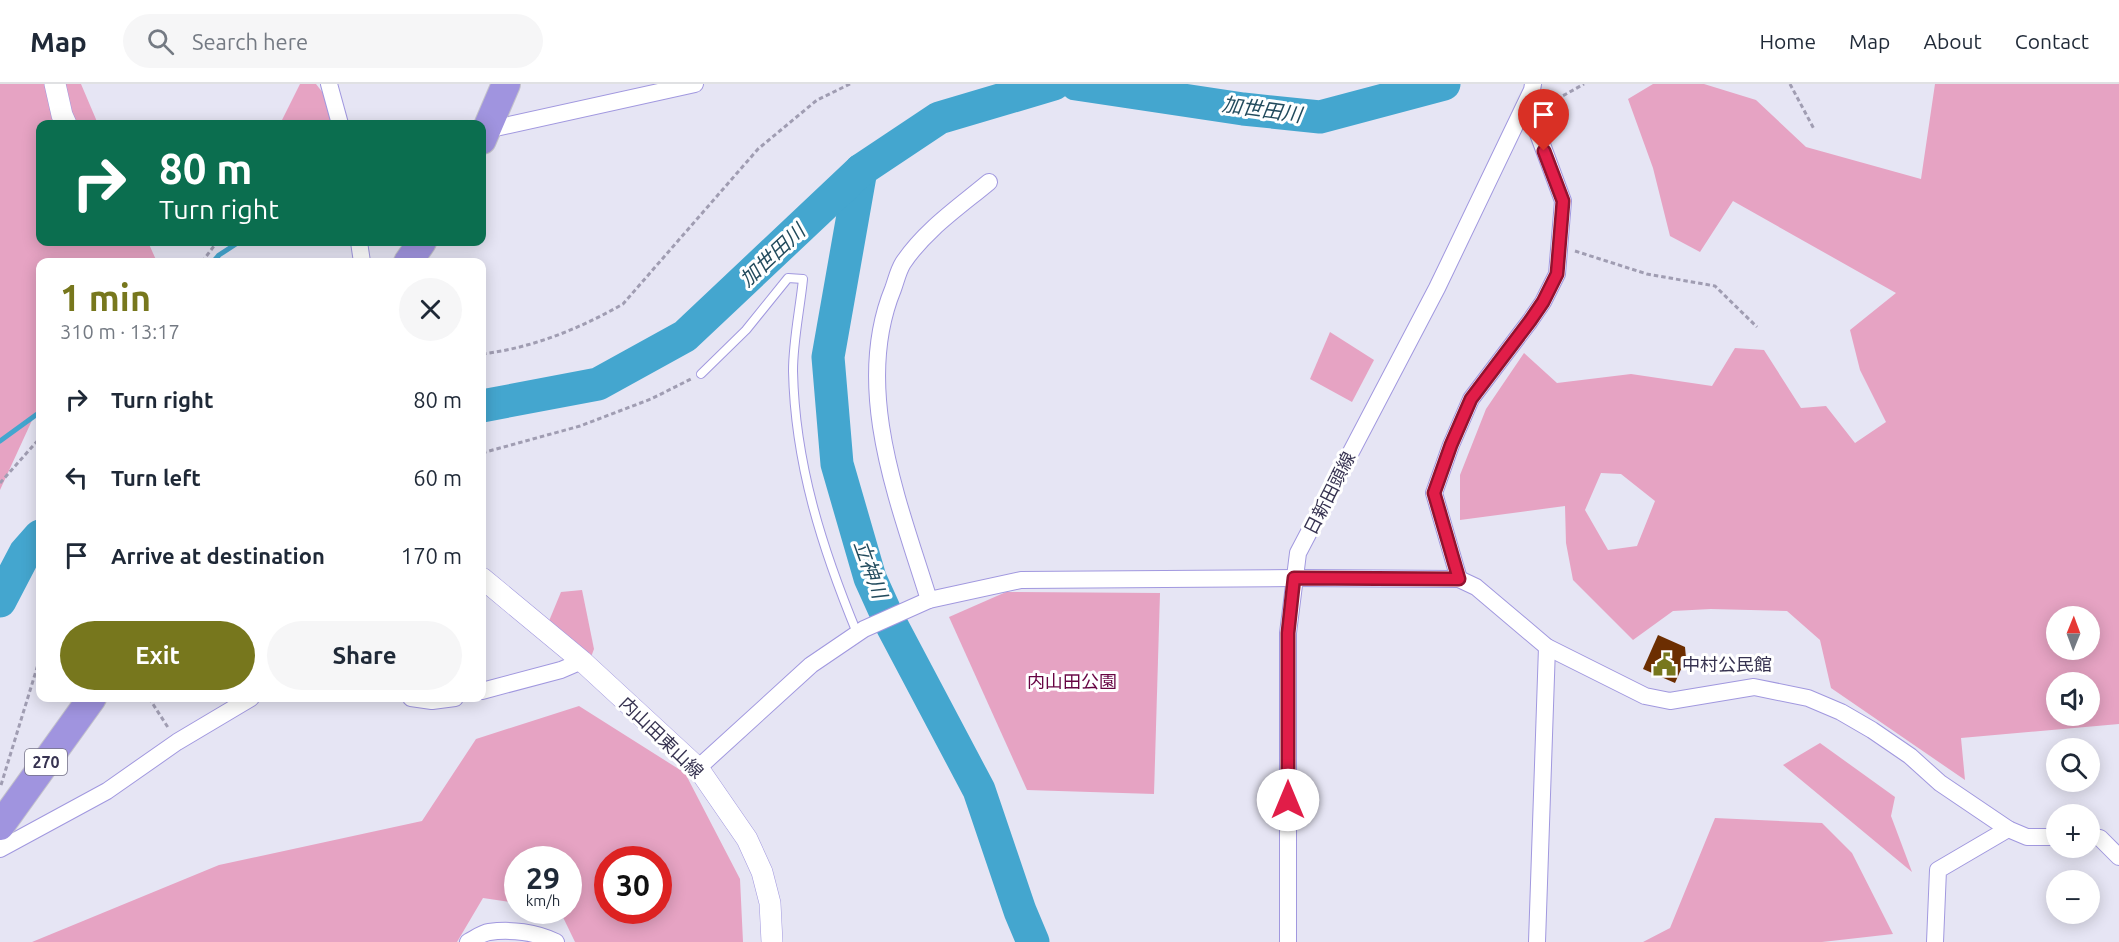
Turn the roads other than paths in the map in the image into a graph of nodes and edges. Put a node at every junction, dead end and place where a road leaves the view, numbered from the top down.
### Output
1 (55, 84) edge
2 (329, 84) edge
3 (506, 84) edge
4 (695, 84) edge
5 (1532, 87) edge
6 (64, 120) edge
7 (339, 120) edge
8 (486, 127) edge
9 (486, 132) edge
10 (989, 182) dead end
11 (701, 374) road end
12 (1294, 578) junction
13 (1459, 579) junction
14 (486, 581) edge
15 (921, 603) junction
16 (861, 631) junction
17 (1547, 647) junction
18 (582, 661) junction
19 (486, 690) edge
20 (89, 702) edge
21 (244, 702) edge
22 (698, 768) junction
23 (0, 825) edge
24 (2008, 829) junction
25 (2046, 837) edge
26 (2100, 838) edge
27 (0, 849) edge
28 (2119, 857) edge
29 (468, 942) edge
30 (556, 942) edge
31 (772, 942) edge
32 (1288, 942) edge
33 (1537, 942) edge
34 (1935, 942) edge

1 - 6 street
2 - 7 street
3 - 8 highway
4 - 9 street
5 - 12 street, 日新田頭線
5 - 13 street
10 - 15 street
11 - 16 lane
12 - 13 street
12 - 15 street
12 - 32 street, 日新田頭線
13 - 17 street
14 - 18 street, 内山田東山線
15 - 16 street
16 - 22 street
17 - 24 street
17 - 33 street
18 - 19 street
18 - 22 street, 内山田東山線
20 - 23 highway, 270
21 - 27 street
22 - 31 street, 内山田東山線
24 - 25 street
24 - 34 street
26 - 28 street
29 - 30 street

